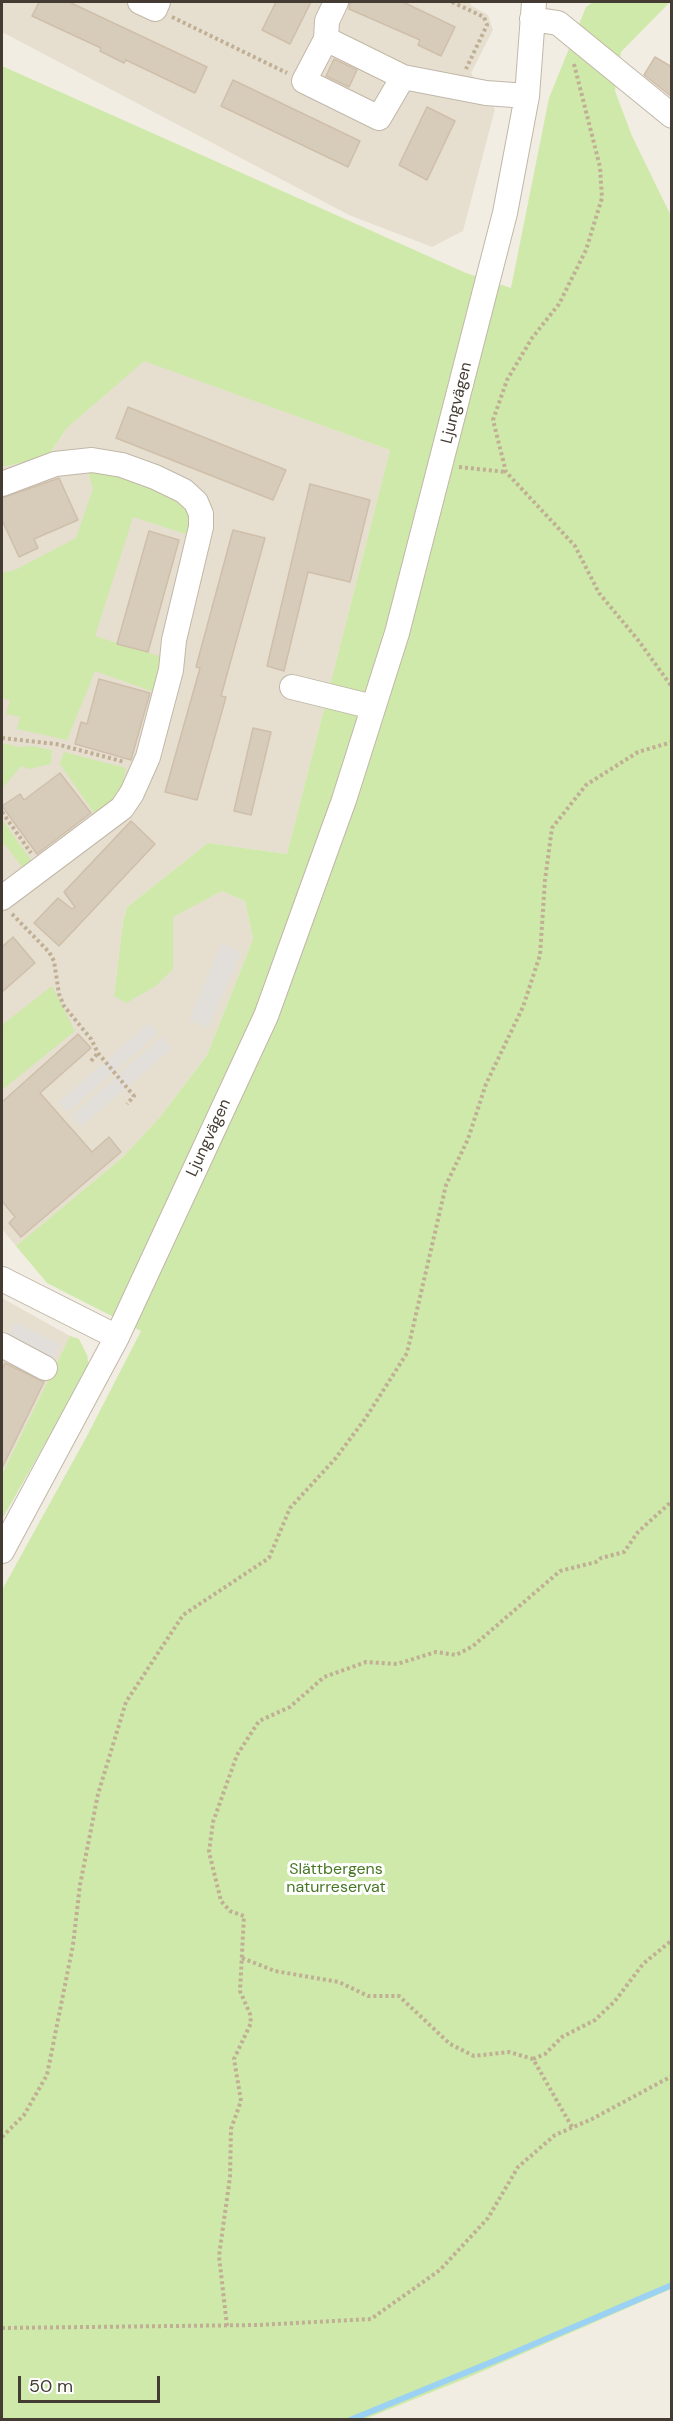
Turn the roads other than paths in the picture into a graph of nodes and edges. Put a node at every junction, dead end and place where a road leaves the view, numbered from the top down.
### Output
1 (336, 2) edge
2 (533, 10) edge
3 (326, 39) junction
4 (403, 77) junction
5 (527, 96) junction
6 (672, 116) edge
7 (2, 484) edge
8 (292, 687) dead end
9 (373, 707) junction
10 (5, 905) edge
11 (2, 1279) edge
12 (117, 1337) junction
13 (2, 1346) edge
14 (45, 1368) dead end
15 (2, 1551) edge

1 - 3 street
2 - 5 street, Ljungvägen
2 - 6 street
3 - 4 street
3 - 4 street
4 - 5 street
5 - 9 street, Ljungvägen
7 - 10 street
8 - 9 street
9 - 12 street, Ljungvägen
11 - 12 street
12 - 15 street, Ljungvägen
13 - 14 street

